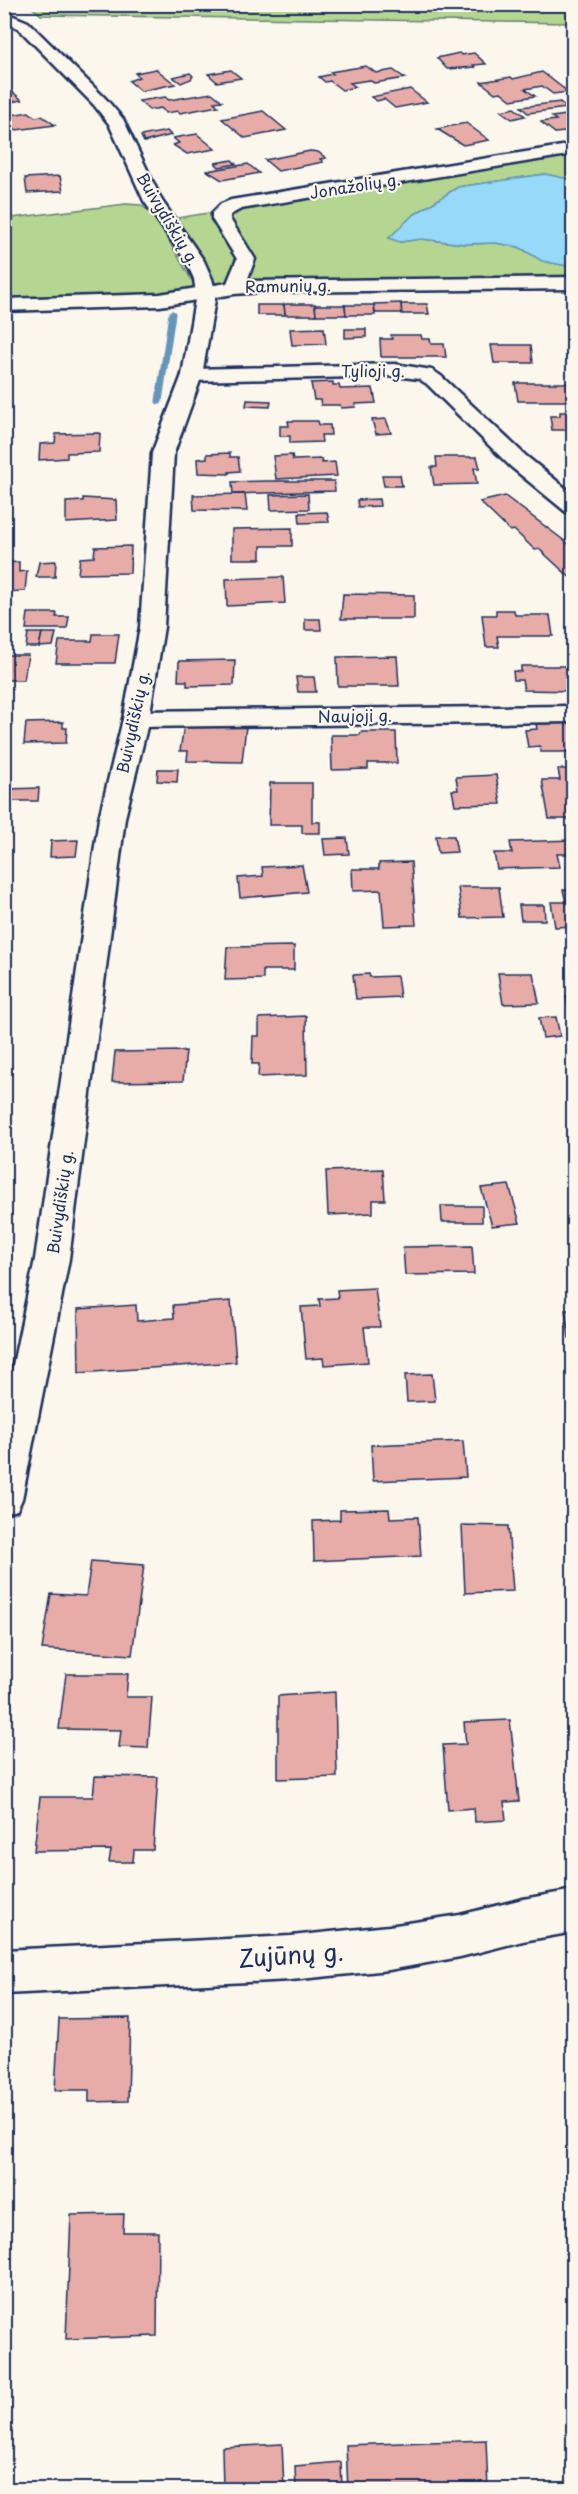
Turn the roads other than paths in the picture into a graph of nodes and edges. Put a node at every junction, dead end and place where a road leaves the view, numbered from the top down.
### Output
1 (4, 16) edge
2 (573, 149) edge
3 (573, 283) edge
4 (234, 288) junction
5 (206, 294) junction
6 (4, 305) edge
7 (192, 375) junction
8 (573, 507) edge
9 (573, 714) edge
10 (136, 719) junction
11 (4, 1499) edge
12 (573, 1911) edge
13 (4, 1972) edge

1 - 5 street, Buivydiškių g.
2 - 4 street, Jonažolių g.
3 - 4 street, Ramunių g.
4 - 5 street, Ramunių g.
5 - 6 street, Ramunių g.
5 - 7 street, Buivydiškių g.
7 - 8 street, Tylioji g.
7 - 10 street, Buivydiškių g.
9 - 10 street, Naujoji g.
10 - 11 street, Buivydiškių g.
12 - 13 street, Zujūnų g.

